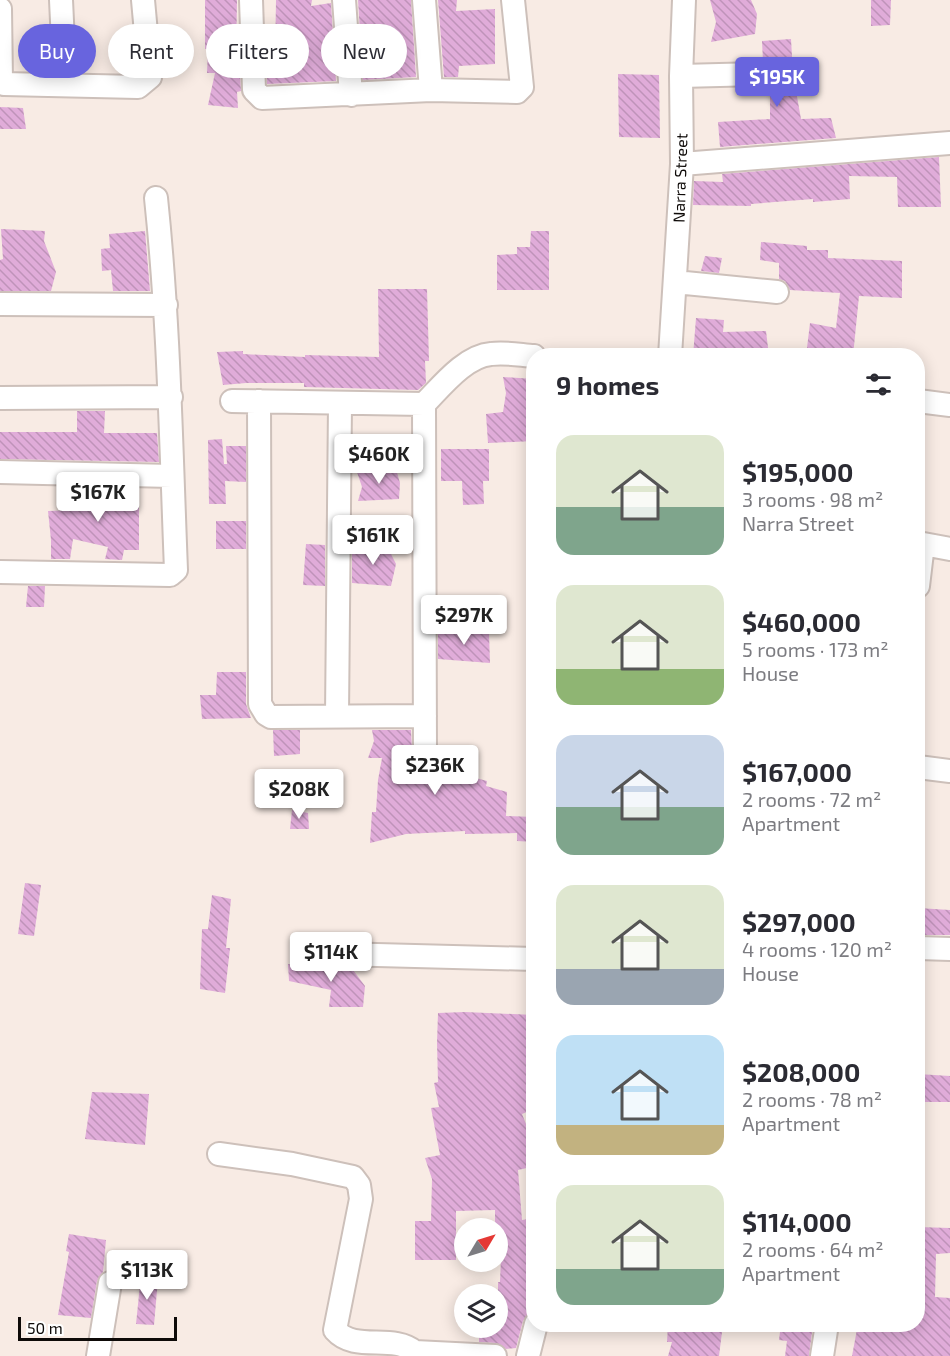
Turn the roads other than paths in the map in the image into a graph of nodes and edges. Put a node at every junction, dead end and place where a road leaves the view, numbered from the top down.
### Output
1 (61, 0) edge
2 (143, 0) edge
3 (251, 0) edge
4 (344, 0) edge
5 (424, 0) edge
6 (513, 0) edge
7 (684, 0) edge
8 (0, 9) edge
9 (758, 74) dead end
10 (681, 76) junction
11 (65, 86) junction
12 (431, 90) junction
13 (351, 95) junction
14 (950, 143) edge
15 (682, 164) junction
16 (156, 198) dead end
17 (675, 282) junction
18 (777, 292) dead end
19 (0, 304) edge
20 (166, 305) junction
21 (671, 348) edge
22 (526, 355) edge
23 (171, 397) junction
24 (0, 398) edge
25 (232, 400) dead end
26 (259, 401) junction
27 (925, 402) edge
28 (340, 404) junction
29 (424, 404) junction
30 (950, 405) edge
31 (0, 472) edge
32 (172, 476) junction
33 (925, 544) edge
34 (950, 549) edge
35 (0, 572) edge
36 (336, 715) junction
37 (425, 716) junction
38 (425, 749) dead end
39 (925, 768) edge
40 (950, 771) edge
41 (925, 948) edge
42 (950, 949) edge
43 (339, 954) dead end
44 (526, 959) edge
45 (219, 1154) dead end
46 (110, 1283) dead end
47 (535, 1332) edge
48 (826, 1332) edge
49 (98, 1356) edge
50 (495, 1356) edge
51 (528, 1356) edge
52 (822, 1356) edge

1 - 11 street
2 - 11 street
3 - 13 street
4 - 13 street
5 - 12 street
6 - 12 street
7 - 10 street, Narra Street
8 - 11 street
9 - 10 street
10 - 15 street, Narra Street
12 - 13 street
14 - 15 street
15 - 17 street, Narra Street
16 - 20 street
17 - 18 street
17 - 21 street, Narra Street
19 - 20 street
20 - 23 street
22 - 29 street
23 - 24 street
23 - 32 street
25 - 26 street
26 - 28 street
26 - 36 street
27 - 30 street
28 - 29 street
28 - 36 street
29 - 37 street
31 - 32 street
32 - 35 street
33 - 34 street
36 - 37 street
37 - 38 street
39 - 40 street
41 - 42 street
43 - 44 street
45 - 50 street
46 - 49 street
47 - 51 street
48 - 52 street

